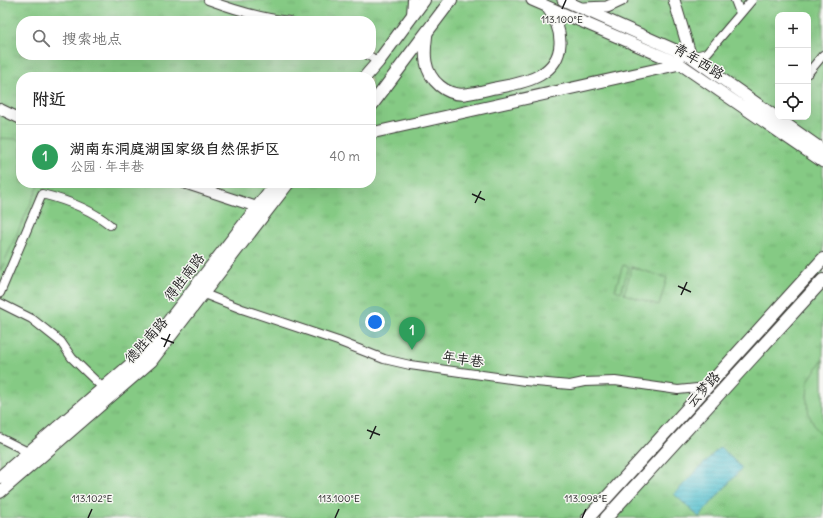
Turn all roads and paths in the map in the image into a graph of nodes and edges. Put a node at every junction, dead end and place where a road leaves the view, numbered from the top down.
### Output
1 (208, 0) edge
2 (413, 0) edge
3 (424, 0) edge
4 (451, 0) edge
5 (532, 0) edge
6 (563, 0) edge
7 (622, 0) edge
8 (674, 0) edge
9 (735, 0) edge
10 (752, 0) edge
11 (547, 6) junction
12 (582, 8) junction
13 (740, 13) junction
14 (412, 15) junction
15 (259, 16) edge
16 (427, 32) junction
17 (823, 56) edge
18 (691, 57) junction
19 (375, 60) edge
20 (378, 62) junction
21 (680, 64) junction
22 (811, 69) edge
23 (369, 72) edge
24 (376, 99) edge
25 (0, 109) edge
26 (775, 116) edge
27 (16, 117) edge
28 (781, 120) edge
29 (376, 132) edge
30 (823, 150) edge
31 (823, 162) edge
32 (199, 188) edge
33 (272, 188) edge
34 (284, 188) edge
35 (257, 207) junction
36 (110, 224) dead end
37 (823, 259) edge
38 (823, 280) edge
39 (0, 293) edge
40 (204, 294) junction
41 (0, 303) edge
42 (707, 387) junction
43 (103, 388) junction
44 (0, 438) edge
45 (28, 452) junction
46 (0, 477) edge
47 (0, 492) edge
48 (588, 518) edge
49 (606, 518) edge

1 - 15 street
2 - 14 street
3 - 14 main road
4 - 16 main road
5 - 11 main road, 青年西路
6 - 12 main road, 青年西路
7 - 12 main road
8 - 18 main road
9 - 13 street
10 - 13 street
11 - 16 main road
11 - 21 main road, 青年西路
12 - 18 main road, 青年西路
13 - 18 street
14 - 20 main road
16 - 24 main road
17 - 22 street
18 - 26 main road, 青年西路
19 - 20 street
20 - 23 main road
21 - 29 main road
21 - 31 main road, 青年西路
25 - 27 street
28 - 30 main road, 青年西路
32 - 35 street
33 - 35 main road, 得胜南路
34 - 40 main road, 德胜南路
35 - 43 main road, 得胜南路
36 - 39 street
37 - 42 main road
38 - 49 main road, 云梦路
40 - 42 street, 年丰巷
40 - 47 main road, 德胜南路
41 - 43 street
42 - 48 main road
43 - 45 main road, 得胜南路
44 - 45 street
45 - 46 main road, 得胜南路

